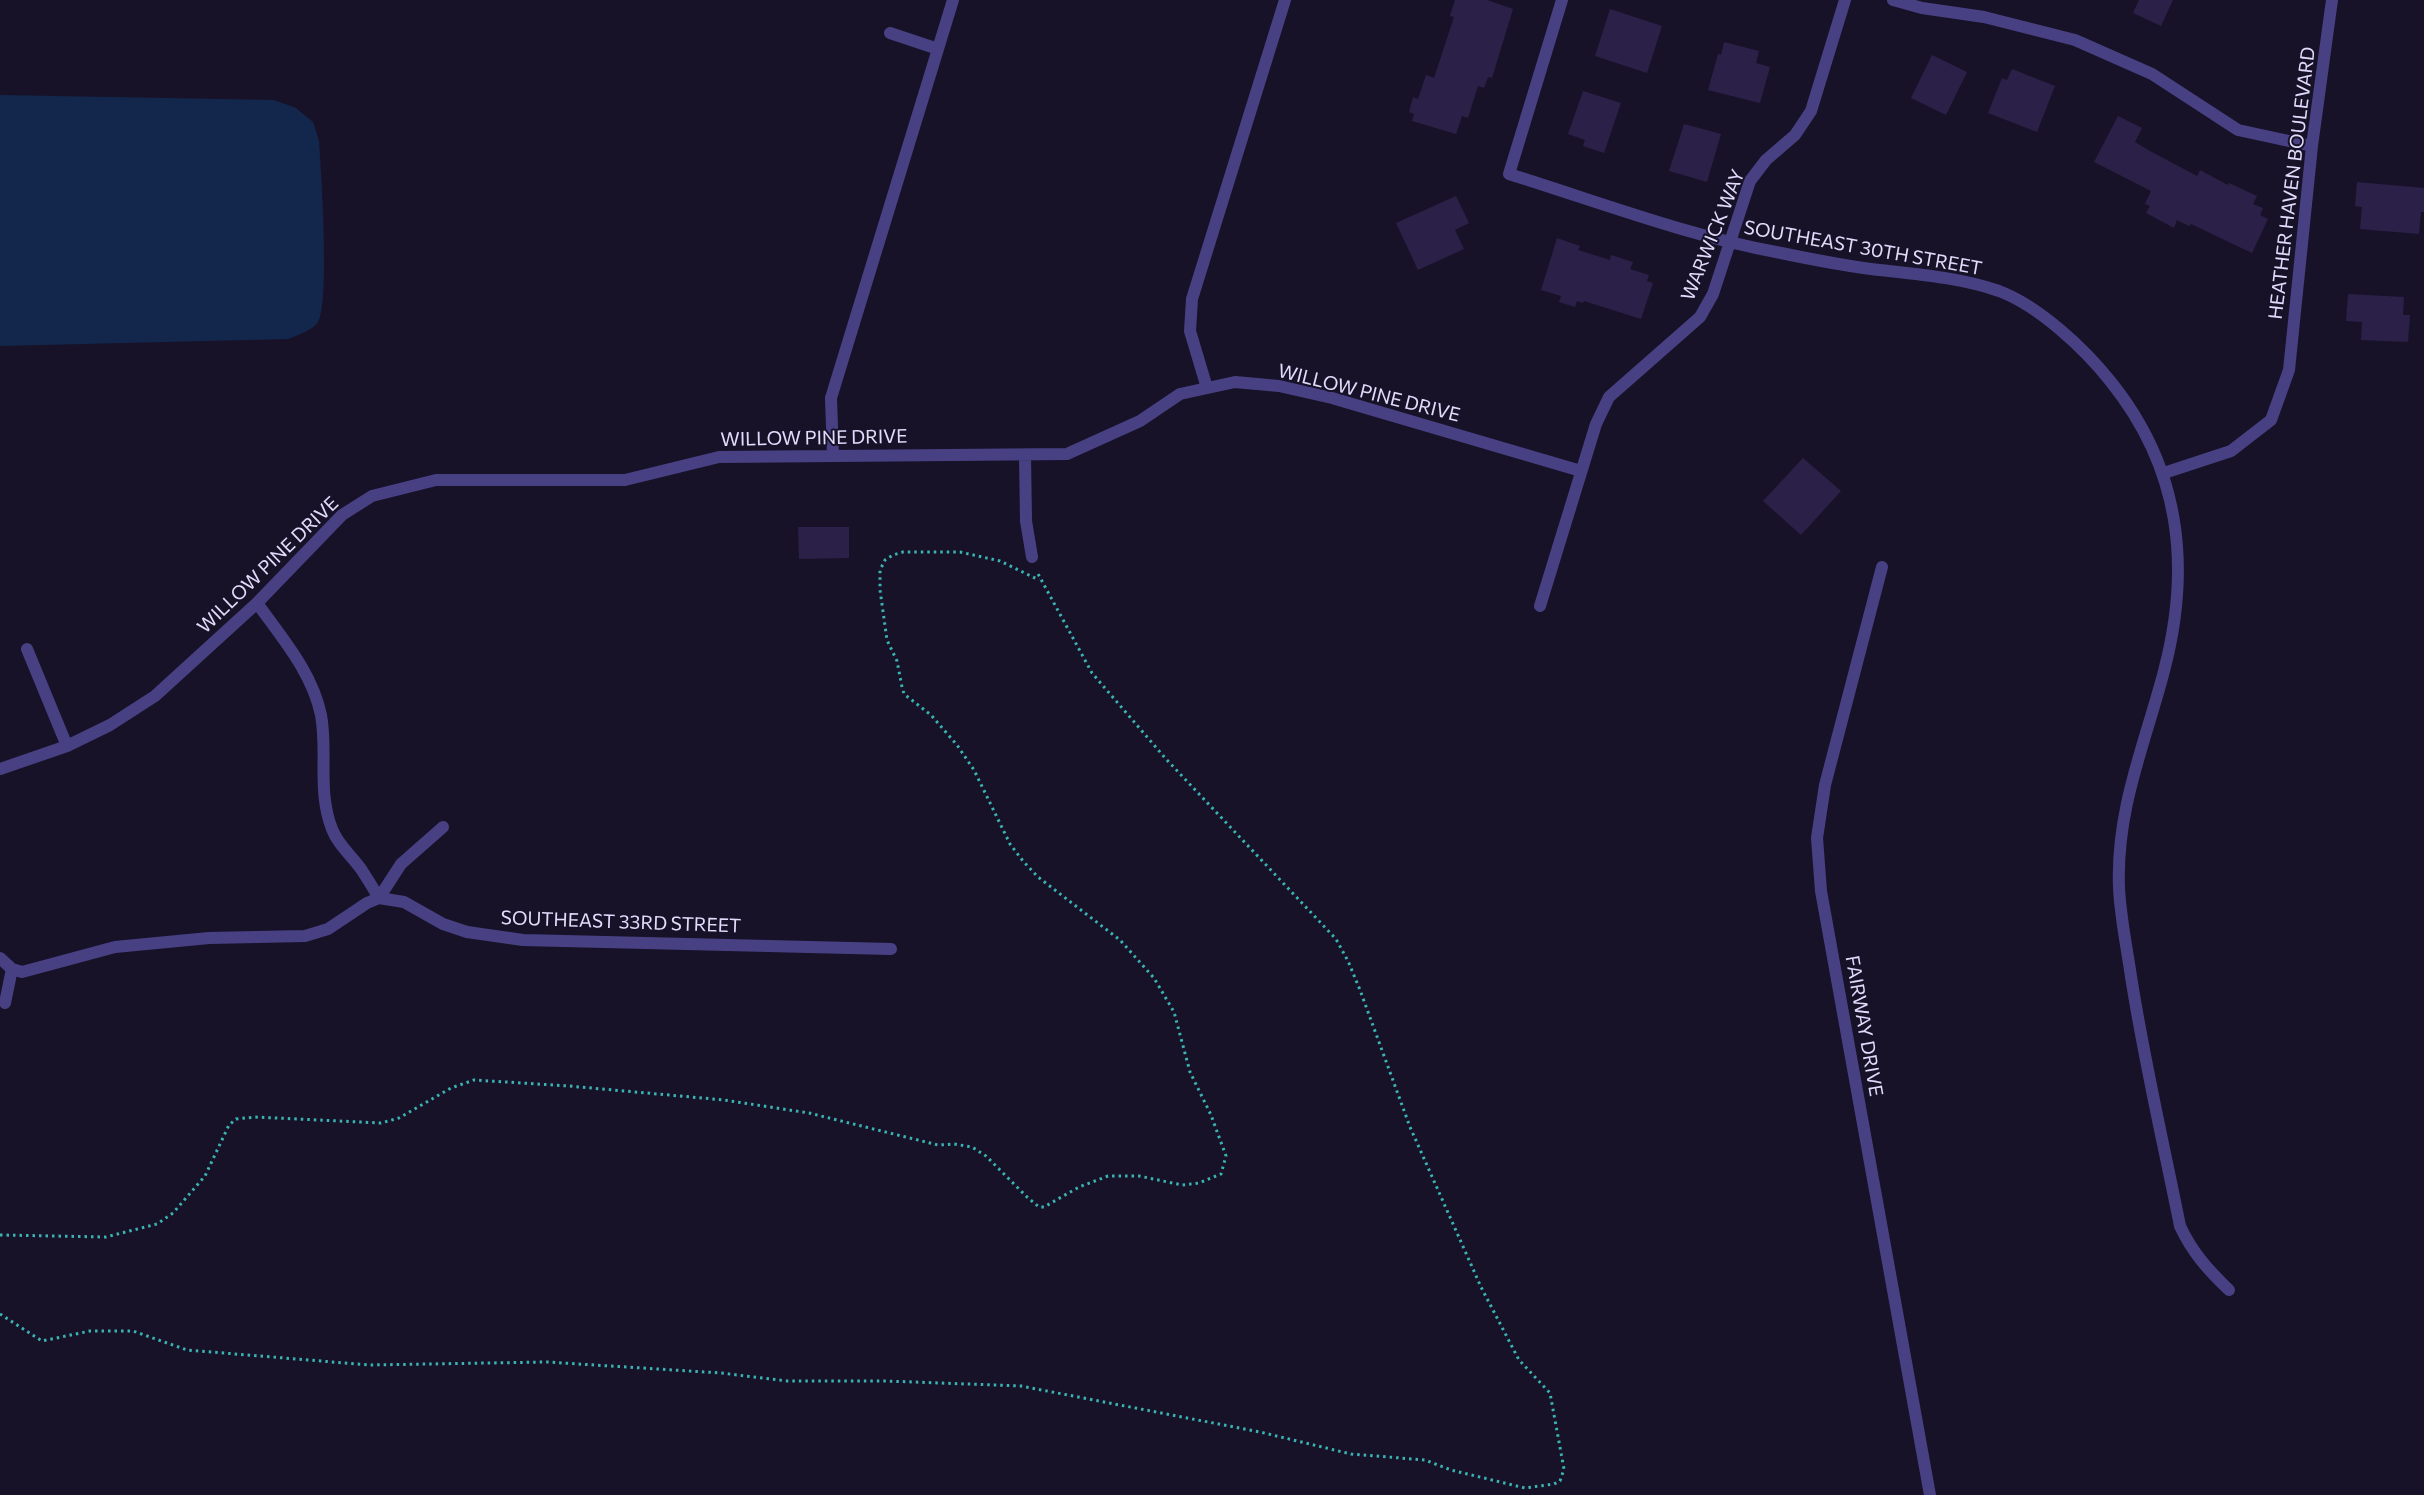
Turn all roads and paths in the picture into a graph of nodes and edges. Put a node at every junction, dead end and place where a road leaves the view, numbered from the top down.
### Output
1 (953, 0) edge
2 (1285, 0) edge
3 (1562, 0) edge
4 (1846, 0) edge
5 (1893, 0) edge
6 (2332, 0) edge
7 (890, 33) dead end
8 (938, 49) junction
9 (2312, 146) junction
10 (1729, 243) junction
11 (1207, 388) junction
12 (1025, 455) junction
13 (833, 456) junction
14 (1582, 471) junction
15 (2164, 474) junction
16 (1032, 558) joint
17 (1882, 567) dead end
18 (1039, 580) junction
19 (257, 603) junction
20 (1540, 606) dead end
21 (27, 649) dead end
22 (67, 746) junction
23 (0, 769) edge
24 (443, 827) dead end
25 (379, 898) junction
26 (891, 948) dead end
27 (0, 958) edge
28 (12, 969) junction
29 (5, 1003) dead end
30 (0, 1235) edge
31 (2229, 1290) dead end
32 (0, 1314) edge
33 (1930, 1495) edge

1 - 8 street
2 - 11 street
3 - 10 street, SOUTHEAST 30TH STREET
4 - 10 street, WARWICK WAY
5 - 9 street
6 - 9 street, HEATHER HAVEN BOULEVARD
7 - 8 street
8 - 13 street
9 - 15 street, HEATHER HAVEN BOULEVARD
10 - 14 street, WARWICK WAY
10 - 15 street, SOUTHEAST 30TH STREET
11 - 12 street, WILLOW PINE DRIVE
11 - 14 street, WILLOW PINE DRIVE
12 - 13 street, WILLOW PINE DRIVE
12 - 16 street
13 - 19 street, WILLOW PINE DRIVE
14 - 20 street, WARWICK WAY
15 - 31 street, SOUTHEAST 30TH STREET
16 - 18 path
17 - 33 street, FAIRWAY DRIVE
18 - 30 path
18 - 32 path
19 - 22 street, WILLOW PINE DRIVE
19 - 25 street
21 - 22 street
22 - 23 street, WILLOW PINE DRIVE
24 - 25 street
25 - 26 street, SOUTHEAST 33RD STREET
25 - 28 street
27 - 28 street
28 - 29 street

